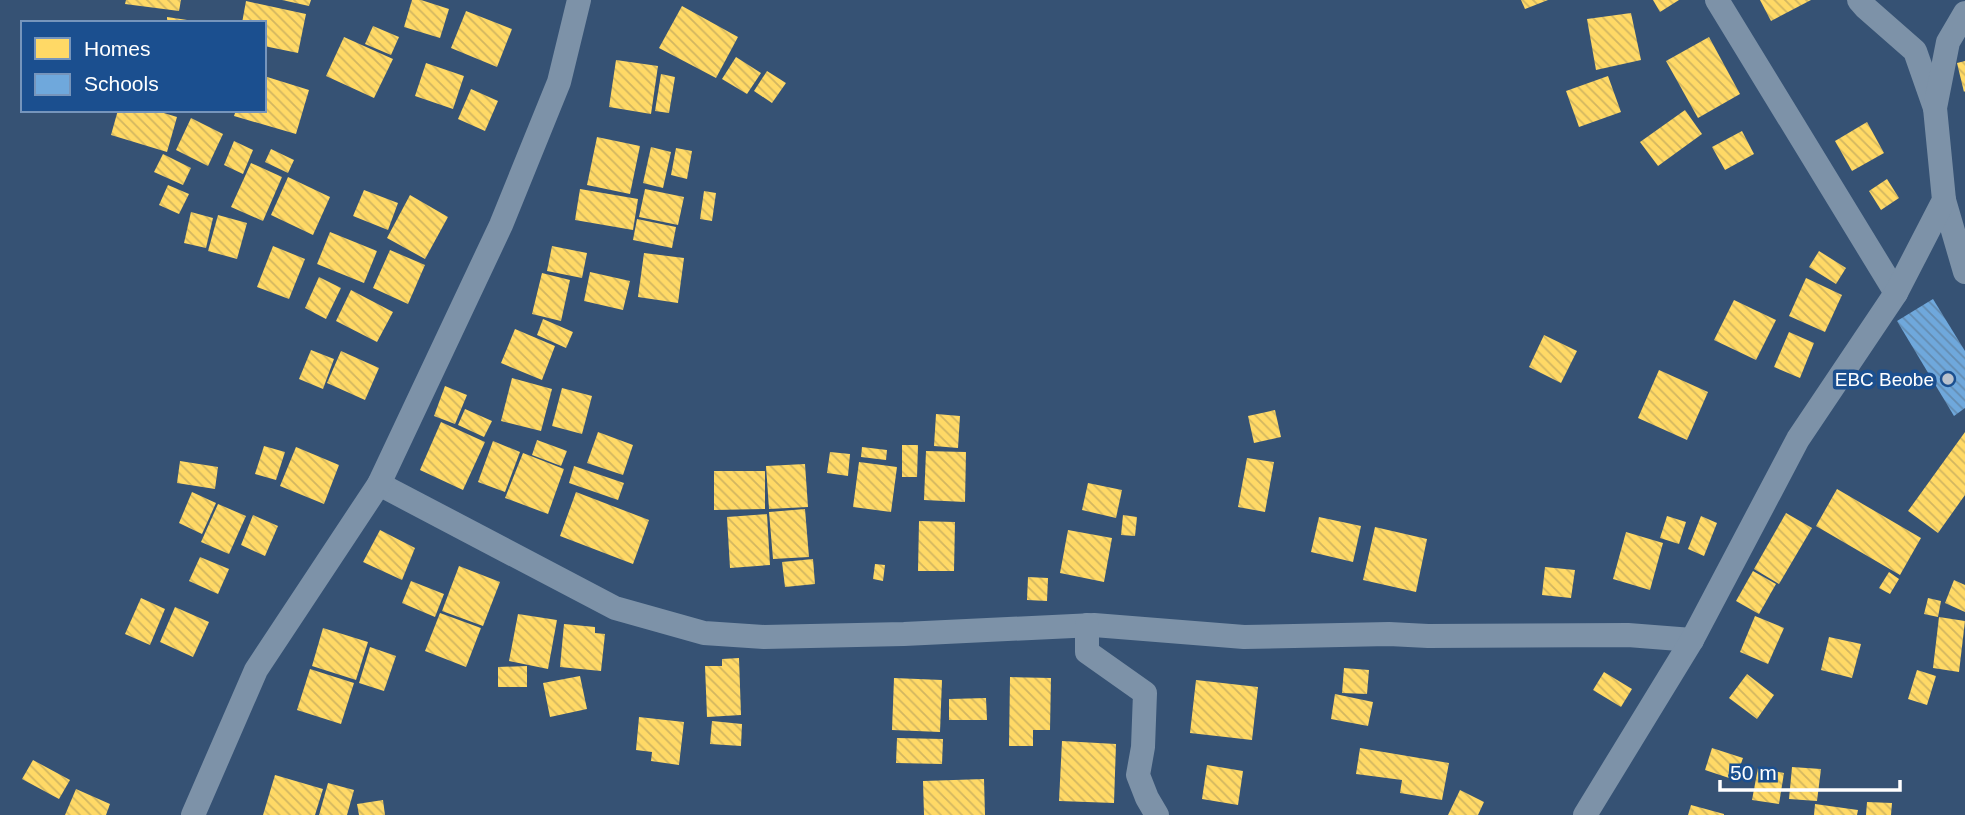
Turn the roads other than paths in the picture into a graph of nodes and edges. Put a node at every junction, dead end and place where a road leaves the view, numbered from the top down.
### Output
1 (579, 0) edge
2 (1717, 0) edge
3 (1859, 0) edge
4 (1965, 13) edge
5 (1935, 108) junction
6 (1944, 200) junction
7 (1965, 272) edge
8 (1896, 293) junction
9 (379, 484) junction
10 (1087, 625) junction
11 (1692, 640) junction
12 (193, 815) edge
13 (1157, 815) edge
14 (1585, 815) edge

1 - 9 street
2 - 8 street
3 - 5 street
4 - 5 street
5 - 6 street
6 - 7 street
6 - 8 street
8 - 11 street
9 - 10 street
9 - 12 street
10 - 11 street
10 - 13 street
11 - 14 street

